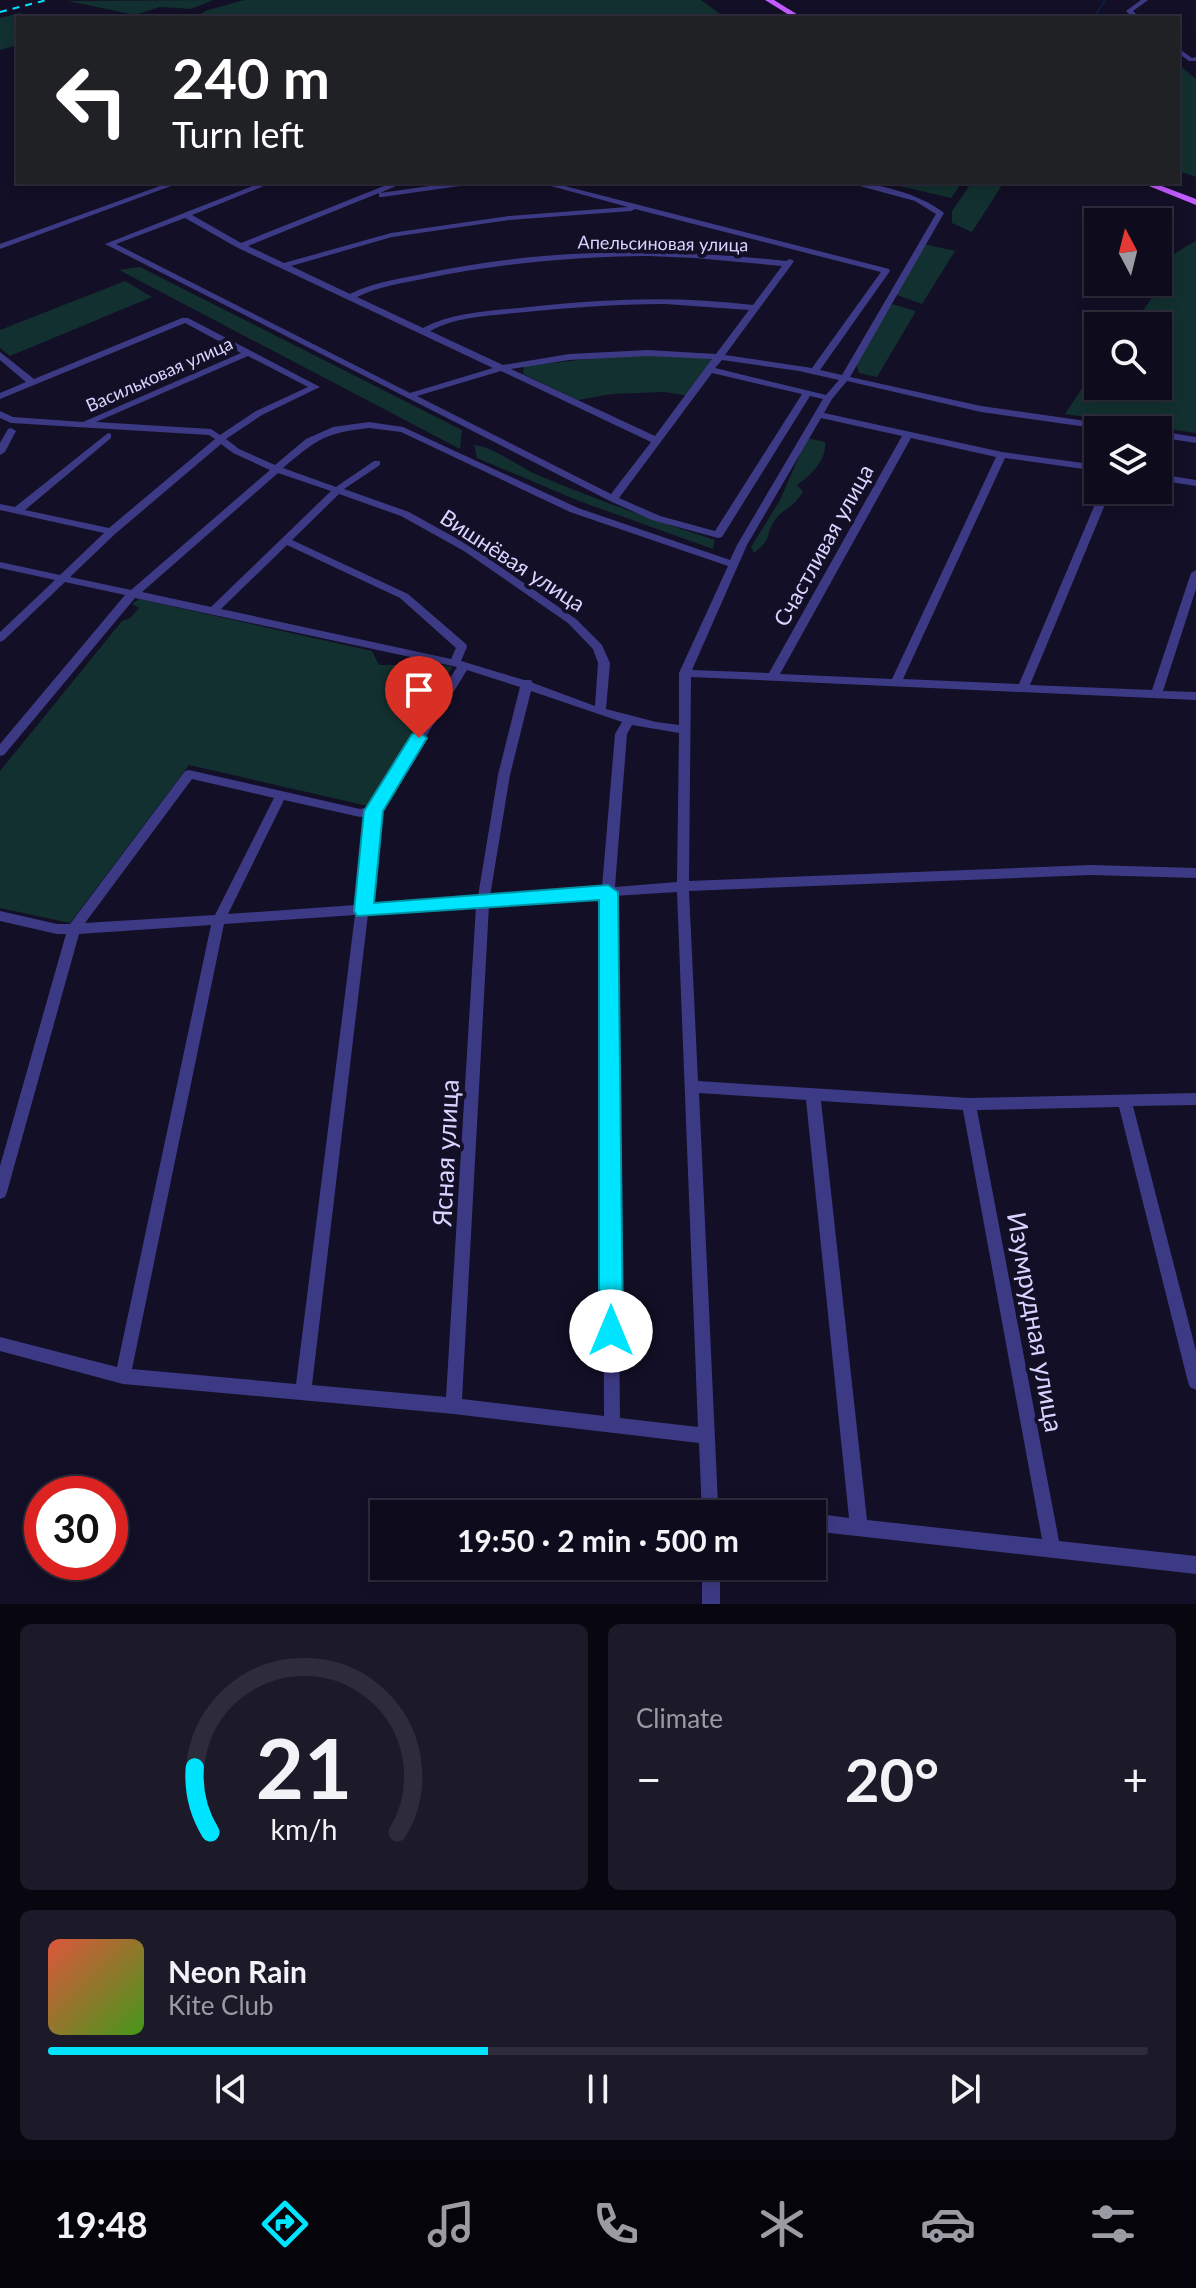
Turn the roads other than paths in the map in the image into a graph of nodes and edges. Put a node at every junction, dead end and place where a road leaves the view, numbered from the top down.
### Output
1 (756, 0) edge
2 (769, 0) edge
3 (1145, 0) edge
4 (782, 16) edge
5 (796, 16) edge
6 (1135, 16) edge
7 (173, 184) edge
8 (265, 184) edge
9 (396, 184) edge
10 (460, 184) edge
11 (548, 184) edge
12 (857, 184) edge
13 (1148, 184) edge
14 (1167, 184) edge
15 (1196, 195) edge
16 (362, 198) junction
17 (1196, 202) edge
18 (634, 207) junction
19 (186, 215) junction
20 (241, 246) junction
21 (0, 247) edge
22 (800, 249) junction
23 (788, 264) junction
24 (284, 266) junction
25 (350, 297) junction
26 (756, 308) junction
27 (423, 331) junction
28 (248, 353) junction
29 (0, 355) edge
30 (722, 357) junction
31 (502, 368) junction
32 (712, 370) junction
33 (814, 372) junction
34 (844, 379) junction
35 (33, 383) junction
36 (807, 393) junction
37 (0, 396) edge
38 (409, 396) junction
39 (828, 398) junction
40 (0, 414) edge
41 (819, 415) junction
42 (1084, 424) edge
43 (84, 425) junction
44 (11, 431) dead end
45 (908, 434) junction
46 (108, 436) dead end
47 (1172, 436) edge
48 (222, 439) junction
49 (1196, 440) edge
50 (657, 441) junction
51 (0, 452) edge
52 (1002, 455) junction
53 (377, 463) dead end
54 (1084, 466) edge
55 (276, 469) junction
56 (1172, 479) edge
57 (1196, 483) edge
58 (339, 491) junction
59 (613, 499) junction
60 (1100, 504) edge
61 (0, 507) edge
62 (17, 511) junction
63 (111, 532) junction
64 (287, 541) junction
65 (733, 564) junction
66 (0, 565) edge
67 (1196, 573) edge
68 (60, 578) junction
69 (134, 593) junction
70 (214, 610) junction
71 (4, 627) edge
72 (0, 638) edge
73 (459, 664) junction
74 (685, 673) junction
75 (773, 676) junction
76 (527, 683) junction
77 (896, 683) junction
78 (1023, 688) junction
79 (1156, 695) junction
80 (1196, 696) edge
81 (600, 711) junction
82 (629, 721) junction
83 (685, 730) junction
84 (0, 752) edge
85 (281, 795) junction
86 (374, 811) junction
87 (1196, 873) edge
88 (683, 889) junction
89 (608, 892) junction
90 (483, 902) junction
91 (364, 911) junction
92 (0, 916) edge
93 (219, 920) junction
94 (74, 928) junction
95 (693, 1087) junction
96 (813, 1095) junction
97 (1196, 1099) edge
98 (1124, 1100) junction
99 (969, 1104) junction
100 (0, 1192) edge
101 (0, 1344) edge
102 (123, 1376) junction
103 (1196, 1382) edge
104 (303, 1391) junction
105 (454, 1406) junction
106 (612, 1425) junction
107 (708, 1436) junction
108 (710, 1500) edge
109 (826, 1523) edge
110 (859, 1527) junction
111 (1052, 1549) junction
112 (1196, 1565) edge
113 (711, 1580) edge
114 (711, 1604) edge

1 - 4 main road
2 - 5 main road
3 - 6 street
7 - 21 street
8 - 19 street
9 - 16 street
10 - 16 street
11 - 18 street, Апельсиновая улица
12 - 34 street
13 - 17 main road
14 - 15 main road
16 - 20 street
18 - 22 street, Апельсиновая улица
18 - 24 street, Апельсиновая улица
19 - 20 street
19 - 38 street
20 - 24 street
22 - 23 street
22 - 33 street, Апельсиновая улица
23 - 25 street, Апельсиновая улица
23 - 26 street
24 - 25 street
25 - 27 street
26 - 27 street
26 - 30 street
27 - 31 street
28 - 35 street, Васильковая улица
28 - 43 street, Васильковая улица
28 - 48 street
29 - 35 street
30 - 31 street
30 - 32 street
30 - 33 street
31 - 38 street
31 - 50 street
32 - 36 street
32 - 50 street
33 - 34 street
34 - 39 street
34 - 42 street
35 - 37 street, Васильковая улица
36 - 39 street
36 - 59 street
38 - 59 street
39 - 41 street
40 - 43 street, Вишнёвая улица
41 - 45 street
41 - 65 street
43 - 48 street, Вишнёвая улица
44 - 51 street
45 - 52 street
45 - 75 street, Счастливая улица
46 - 62 street
47 - 49 street
48 - 55 street, Вишнёвая улица
48 - 63 street
50 - 59 street
52 - 54 street
52 - 77 street
53 - 58 street
55 - 58 street, Вишнёвая улица
55 - 65 street
55 - 69 street
56 - 57 street
58 - 64 street
58 - 81 street, Вишнёвая улица
60 - 78 street
61 - 62 street
62 - 63 street
63 - 68 street
64 - 70 street
64 - 73 street
65 - 74 street
66 - 68 street
67 - 79 street
68 - 69 street
68 - 71 street
69 - 70 street
69 - 84 street
70 - 73 street
71 - 72 street
73 - 76 street
73 - 86 street
74 - 75 street
74 - 83 street
75 - 77 street
76 - 81 street
76 - 90 street
77 - 78 street
78 - 79 street
79 - 80 street
81 - 82 street
82 - 83 street
82 - 89 street
83 - 88 street
85 - 86 street
85 - 93 street
85 - 94 street
86 - 91 street
87 - 88 street
88 - 89 street
88 - 95 street
89 - 90 street
89 - 106 street
90 - 91 street
90 - 105 street, Ясная улица
91 - 93 street
91 - 104 street
92 - 94 street
93 - 94 street
93 - 102 street
94 - 100 street
95 - 96 street
95 - 107 street
96 - 99 street
96 - 110 street
97 - 98 street
98 - 99 street
98 - 103 street
99 - 111 street, Изумрудная улица
101 - 102 street
102 - 104 street
104 - 105 street
105 - 106 street
106 - 107 street
107 - 108 street
109 - 110 street
110 - 111 street
111 - 112 street
113 - 114 street

